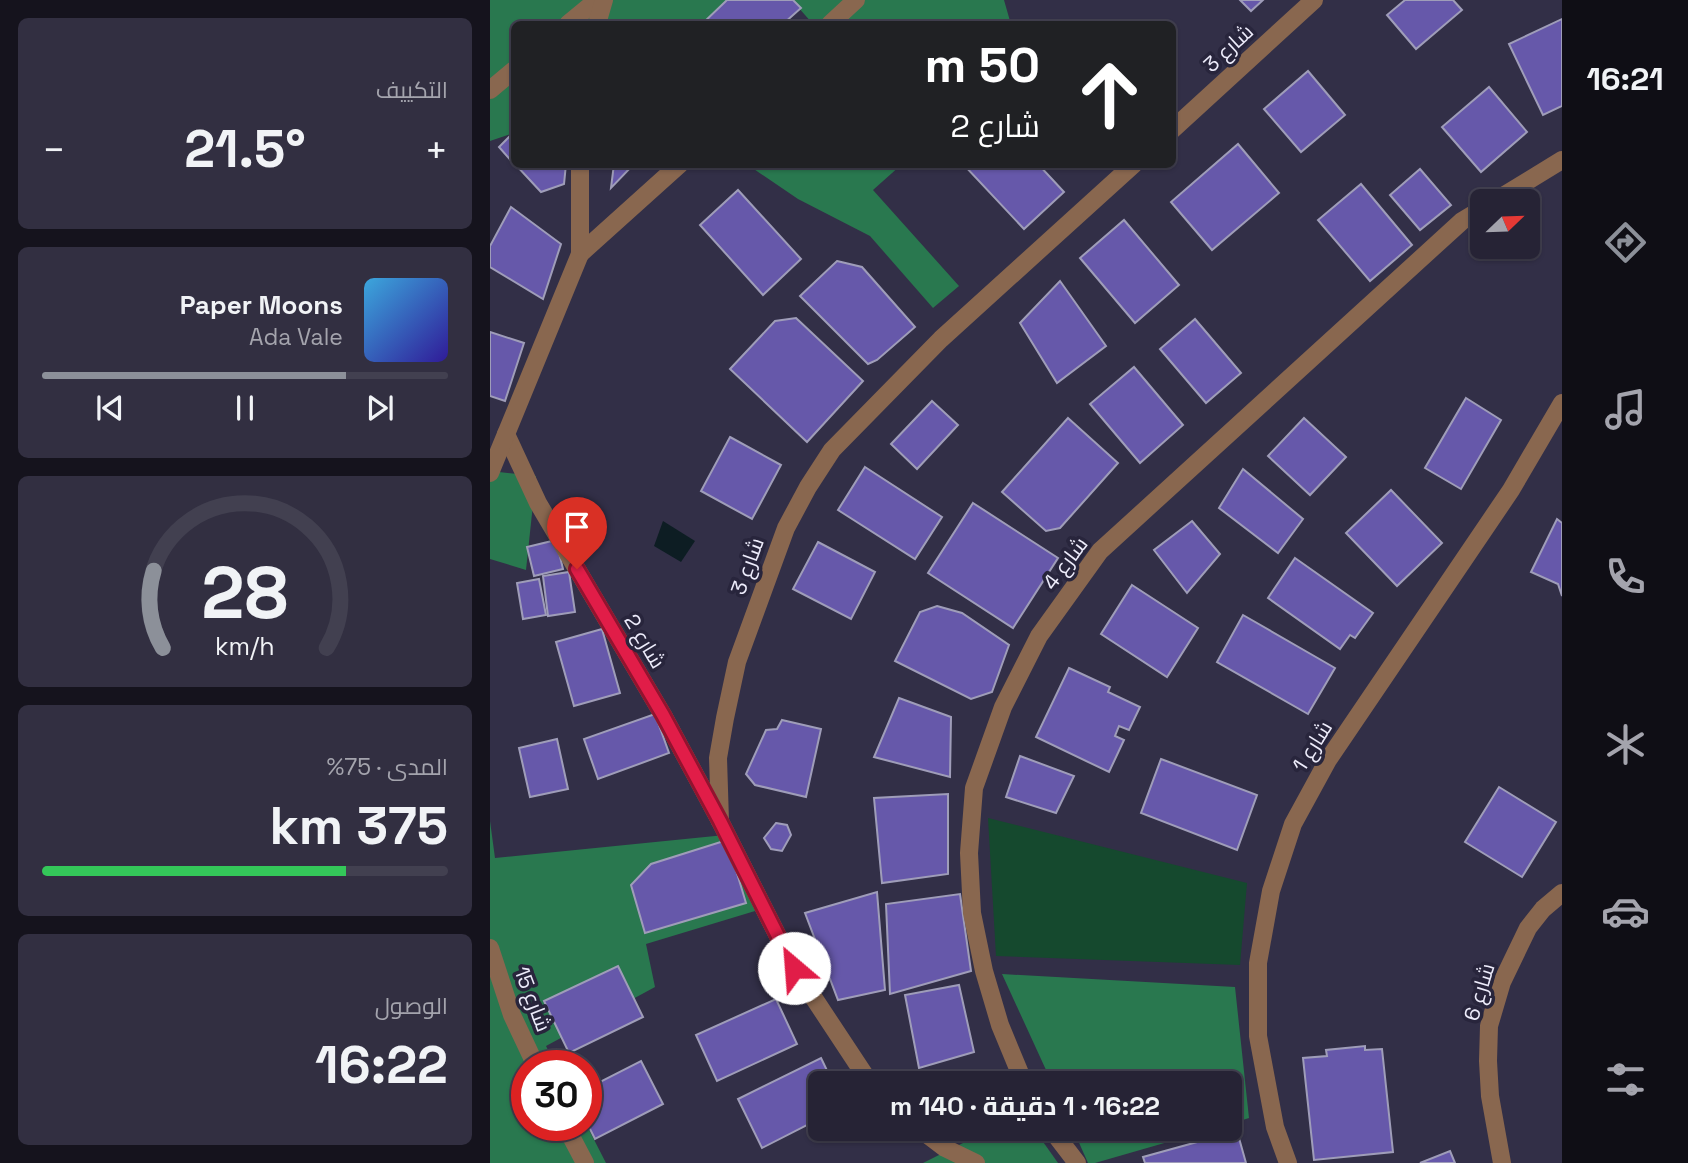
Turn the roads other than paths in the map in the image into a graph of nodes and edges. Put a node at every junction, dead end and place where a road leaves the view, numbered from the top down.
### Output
1 (597, 0) edge
2 (604, 0) edge
3 (856, 0) edge
4 (1314, 0) edge
5 (572, 21) edge
6 (598, 21) edge
7 (833, 21) edge
8 (511, 72) edge
9 (490, 90) edge
10 (1176, 126) edge
11 (1562, 160) edge
12 (580, 168) edge
13 (676, 168) edge
14 (1130, 168) edge
15 (1515, 189) edge
16 (1470, 216) edge
17 (580, 254) junction
18 (1562, 403) edge
19 (506, 435) junction
20 (490, 473) edge
21 (720, 821) junction
22 (1562, 893) edge
23 (490, 948) edge
24 (528, 1050) edge
25 (862, 1071) edge
26 (1019, 1071) edge
27 (573, 1141) edge
28 (931, 1141) edge
29 (1060, 1141) edge
30 (945, 1156) edge
31 (585, 1163) edge
32 (976, 1163) edge
33 (1077, 1163) edge
34 (1288, 1163) edge
35 (1502, 1163) edge

1 - 5 street
2 - 6 street
3 - 7 street
4 - 10 street, شارع 3
8 - 9 street
11 - 15 street
12 - 17 street
13 - 17 street
14 - 21 street, شارع 3
16 - 26 street, شارع 4
17 - 19 street
18 - 34 street, شارع 1
19 - 20 street
19 - 21 street, شارع 2
21 - 25 street, شارع 3
22 - 35 street, شارع 6
23 - 24 street, شارع 15
27 - 31 street
28 - 30 street
29 - 33 street
30 - 32 street

